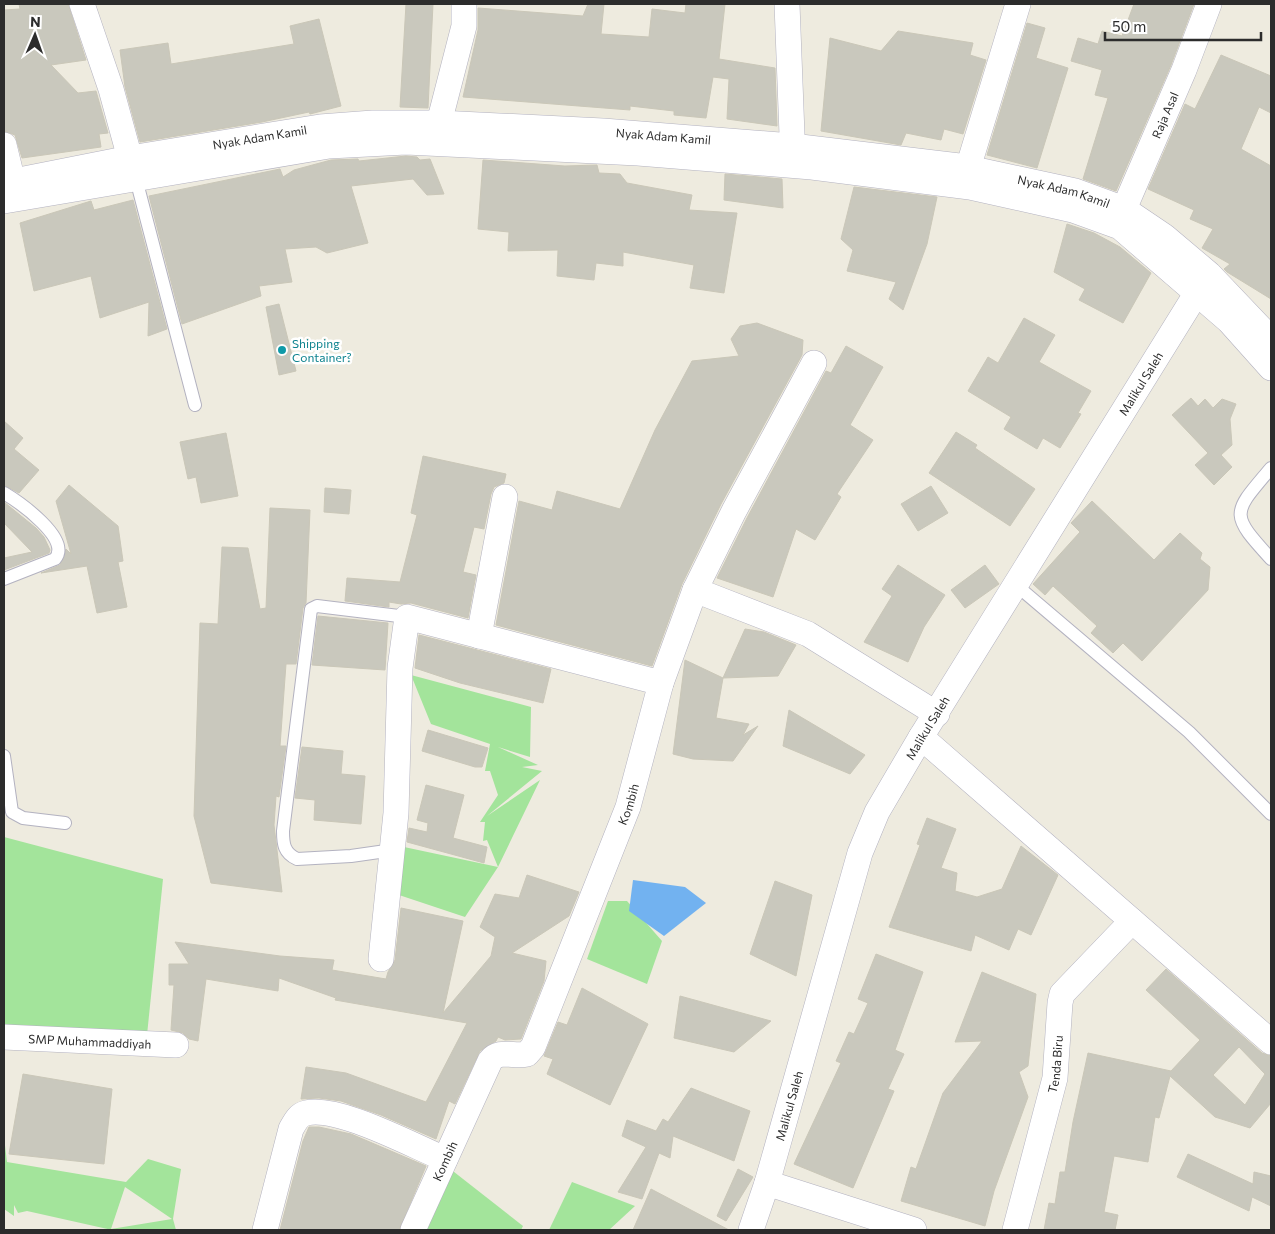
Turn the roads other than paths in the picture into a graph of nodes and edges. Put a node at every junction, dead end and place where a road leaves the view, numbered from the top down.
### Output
1 (82, 4) edge
2 (464, 4) edge
3 (787, 4) edge
4 (1018, 4) edge
5 (1209, 4) edge
6 (439, 123) junction
7 (4, 145) edge
8 (792, 156) junction
9 (133, 168) junction
10 (968, 168) junction
11 (7, 189) edge
12 (1024, 190) junction
13 (1122, 218) junction
14 (1203, 283) junction
15 (1271, 339) edge
16 (814, 362) dead end
17 (1271, 368) edge
18 (195, 405) dead end
19 (1271, 468) edge
20 (4, 493) edge
21 (505, 497) dead end
22 (1271, 559) edge
23 (4, 579) edge
24 (1016, 585) junction
25 (695, 590) junction
26 (407, 617) junction
27 (479, 636) junction
28 (661, 683) junction
29 (937, 714) junction
30 (921, 737) junction
31 (4, 756) edge
32 (1271, 814) edge
33 (65, 823) dead end
34 (393, 850) junction
35 (1132, 921) junction
36 (382, 959) dead end
37 (4, 1037) edge
38 (1271, 1042) edge
39 (176, 1045) dead end
40 (445, 1159) junction
41 (767, 1184) junction
42 (264, 1230) edge
43 (413, 1230) edge
44 (752, 1230) edge
45 (914, 1230) edge
46 (1015, 1230) edge

1 - 9 street
2 - 6 street
3 - 8 street
4 - 10 street
5 - 13 street, Raja Asal
6 - 8 street, Nyak Adam Kamil
6 - 9 street, Nyak Adam Kamil
7 - 11 street
8 - 9 street
8 - 10 street, Nyak Adam Kamil
8 - 12 street
9 - 11 street, Nyak Adam Kamil
9 - 18 lane
10 - 12 street, Nyak Adam Kamil
12 - 13 street, Nyak Adam Kamil
13 - 14 street, Nyak Adam Kamil
14 - 15 street, Nyak Adam Kamil
14 - 17 street
14 - 24 street, Malikul Saleh
16 - 25 street, Kombih
19 - 22 lane
20 - 23 lane
21 - 27 street
24 - 29 street, Malikul Saleh
24 - 32 lane
25 - 28 street, Kombih
25 - 29 street
26 - 27 street
26 - 34 street
26 - 34 lane
27 - 28 street
28 - 40 street, Kombih
29 - 30 street, Malikul Saleh
30 - 35 street
30 - 41 street, Malikul Saleh
31 - 33 lane
34 - 36 street
35 - 38 street
35 - 46 street, Tenda Biru
37 - 39 street, SMP Muhammaddiyah
40 - 42 street
40 - 43 street, Kombih
41 - 44 street, Malikul Saleh
41 - 45 street

